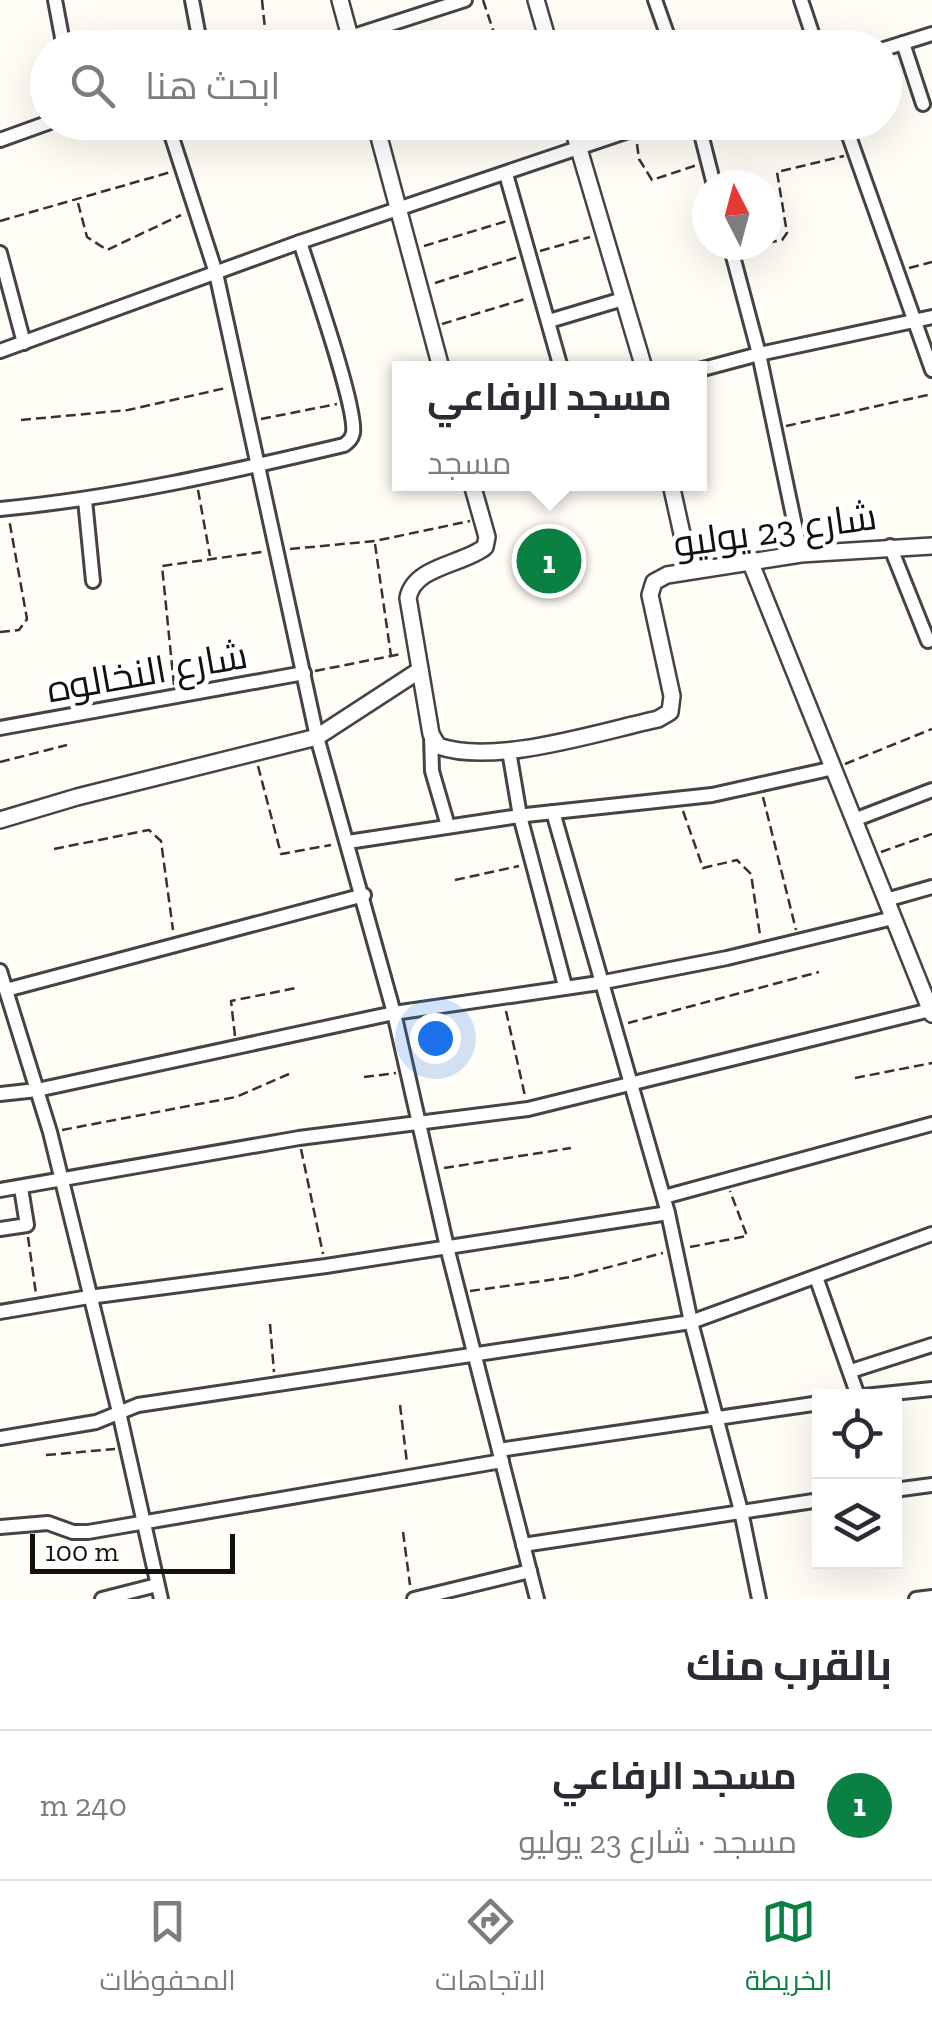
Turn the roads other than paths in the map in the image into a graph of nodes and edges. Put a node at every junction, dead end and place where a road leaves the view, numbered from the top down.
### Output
1 (55, 0) edge
2 (192, 0) edge
3 (340, 0) edge
4 (465, 0) edge
5 (536, 0) edge
6 (655, 0) edge
7 (801, 0) edge
8 (61, 30) edge
9 (198, 30) edge
10 (349, 30) edge
11 (384, 30) edge
12 (545, 30) edge
13 (666, 30) edge
14 (811, 30) edge
15 (932, 34) edge
16 (903, 43) joint
17 (923, 104) dead end
18 (30, 129) edge
19 (0, 140) edge
20 (173, 140) edge
21 (379, 140) edge
22 (576, 140) edge
23 (601, 140) edge
24 (702, 140) edge
25 (850, 140) edge
26 (578, 148) junction
27 (710, 170) edge
28 (506, 174) junction
29 (397, 212) junction
30 (300, 242) junction
31 (0, 253) edge
32 (734, 260) edge
33 (216, 273) junction
34 (623, 299) junction
35 (932, 317) edge
36 (549, 321) junction
37 (915, 321) junction
38 (24, 343) junction
39 (0, 351) edge
40 (758, 354) junction
41 (439, 361) edge
42 (559, 361) edge
43 (642, 361) edge
44 (707, 368) edge
45 (932, 370) edge
46 (260, 464) junction
47 (474, 491) edge
48 (673, 491) edge
49 (86, 500) junction
50 (4, 508) edge
51 (890, 546) junction
52 (932, 546) edge
53 (801, 554) junction
54 (750, 562) junction
55 (690, 570) junction
56 (93, 582) dead end
57 (928, 640) dead end
58 (420, 670) junction
59 (304, 673) junction
60 (0, 728) edge
61 (431, 734) junction
62 (318, 737) junction
63 (509, 751) junction
64 (834, 768) junction
65 (932, 790) edge
66 (553, 812) junction
67 (520, 816) junction
68 (0, 820) edge
69 (854, 820) junction
70 (448, 826) junction
71 (348, 842) junction
72 (932, 886) edge
73 (364, 896) junction
74 (886, 900) junction
75 (893, 918) junction
76 (0, 971) edge
77 (599, 983) junction
78 (565, 986) junction
79 (927, 988) edge
80 (6, 990) junction
81 (931, 1012) edge
82 (394, 1013) junction
83 (632, 1083) junction
84 (37, 1090) junction
85 (0, 1094) edge
86 (419, 1123) junction
87 (932, 1124) edge
88 (62, 1181) junction
89 (21, 1188) junction
90 (0, 1190) edge
91 (664, 1197) junction
92 (668, 1213) junction
93 (0, 1229) edge
94 (932, 1234) edge
95 (447, 1248) junction
96 (816, 1277) junction
97 (90, 1297) junction
98 (0, 1312) edge
99 (691, 1322) junction
100 (932, 1345) edge
101 (476, 1354) junction
102 (851, 1371) junction
103 (858, 1389) edge
104 (932, 1389) edge
105 (902, 1392) edge
106 (812, 1404) edge
107 (119, 1412) junction
108 (714, 1418) junction
109 (0, 1438) edge
110 (501, 1456) junction
111 (932, 1485) edge
112 (902, 1489) edge
113 (812, 1501) edge
114 (741, 1511) junction
115 (144, 1524) junction
116 (0, 1527) edge
117 (523, 1545) junction
118 (530, 1571) junction
119 (159, 1592) edge
120 (932, 1596) edge
121 (102, 1599) edge
122 (413, 1599) edge
123 (537, 1599) edge
124 (760, 1599) edge
125 (916, 1599) edge

1 - 8 street
2 - 9 street
3 - 10 street
4 - 11 street
5 - 12 street
6 - 13 street
7 - 14 street
15 - 16 street
16 - 17 street
18 - 19 street
20 - 33 street
21 - 29 street
22 - 26 street
23 - 26 street
24 - 27 street
25 - 37 street
26 - 28 street
26 - 34 street
28 - 29 street
28 - 36 street
29 - 30 street
29 - 41 street
30 - 33 street
30 - 46 street
31 - 38 street
32 - 40 street
33 - 38 street
33 - 46 street
34 - 36 street
34 - 43 street
35 - 37 street
36 - 42 street
37 - 40 street
37 - 45 street
38 - 39 street
40 - 44 street
40 - 53 street
46 - 49 street
46 - 59 street
47 - 58 street
48 - 55 street
49 - 50 street
49 - 56 street
51 - 52 street, شارع 23 يوليو
51 - 53 street, شارع 23 يوليو
51 - 57 street
53 - 54 street, شارع 23 يوليو
54 - 55 street, شارع 23 يوليو
54 - 64 street
55 - 63 street, شارع 23 يوليو
58 - 61 street
58 - 62 street
59 - 60 street, شارع النخالوه
59 - 62 street
61 - 63 street, شارع 23 يوليو
61 - 70 street
62 - 68 street
62 - 71 street
63 - 67 street
64 - 66 street
64 - 69 street
65 - 69 street
66 - 67 street
66 - 77 street
67 - 70 street
67 - 78 street
69 - 74 street
70 - 71 street
71 - 73 street
72 - 74 street
73 - 80 street
73 - 82 street
74 - 75 street
75 - 77 street
75 - 79 street
76 - 80 street
77 - 78 street
77 - 83 street
78 - 82 street
79 - 81 street
80 - 84 street
81 - 83 street
82 - 84 street
82 - 86 street
83 - 86 street
83 - 91 street
84 - 85 street
84 - 88 street
86 - 88 street
86 - 95 street
87 - 91 street
88 - 89 street
88 - 97 street
89 - 90 street
89 - 93 street
91 - 92 street
92 - 95 street
92 - 99 street
94 - 96 street
95 - 97 street
95 - 101 street
96 - 99 street
96 - 102 street
97 - 98 street
97 - 107 street
99 - 101 street
99 - 108 street
100 - 102 street
101 - 107 street
101 - 110 street
102 - 103 street
104 - 105 street
106 - 108 street
107 - 109 street
107 - 115 street
108 - 110 street
108 - 114 street
110 - 115 street
110 - 117 street
111 - 112 street
113 - 114 street
114 - 117 street
114 - 124 street
115 - 116 street
115 - 119 street
117 - 118 street
118 - 122 street
118 - 123 street
119 - 121 street
120 - 125 street

